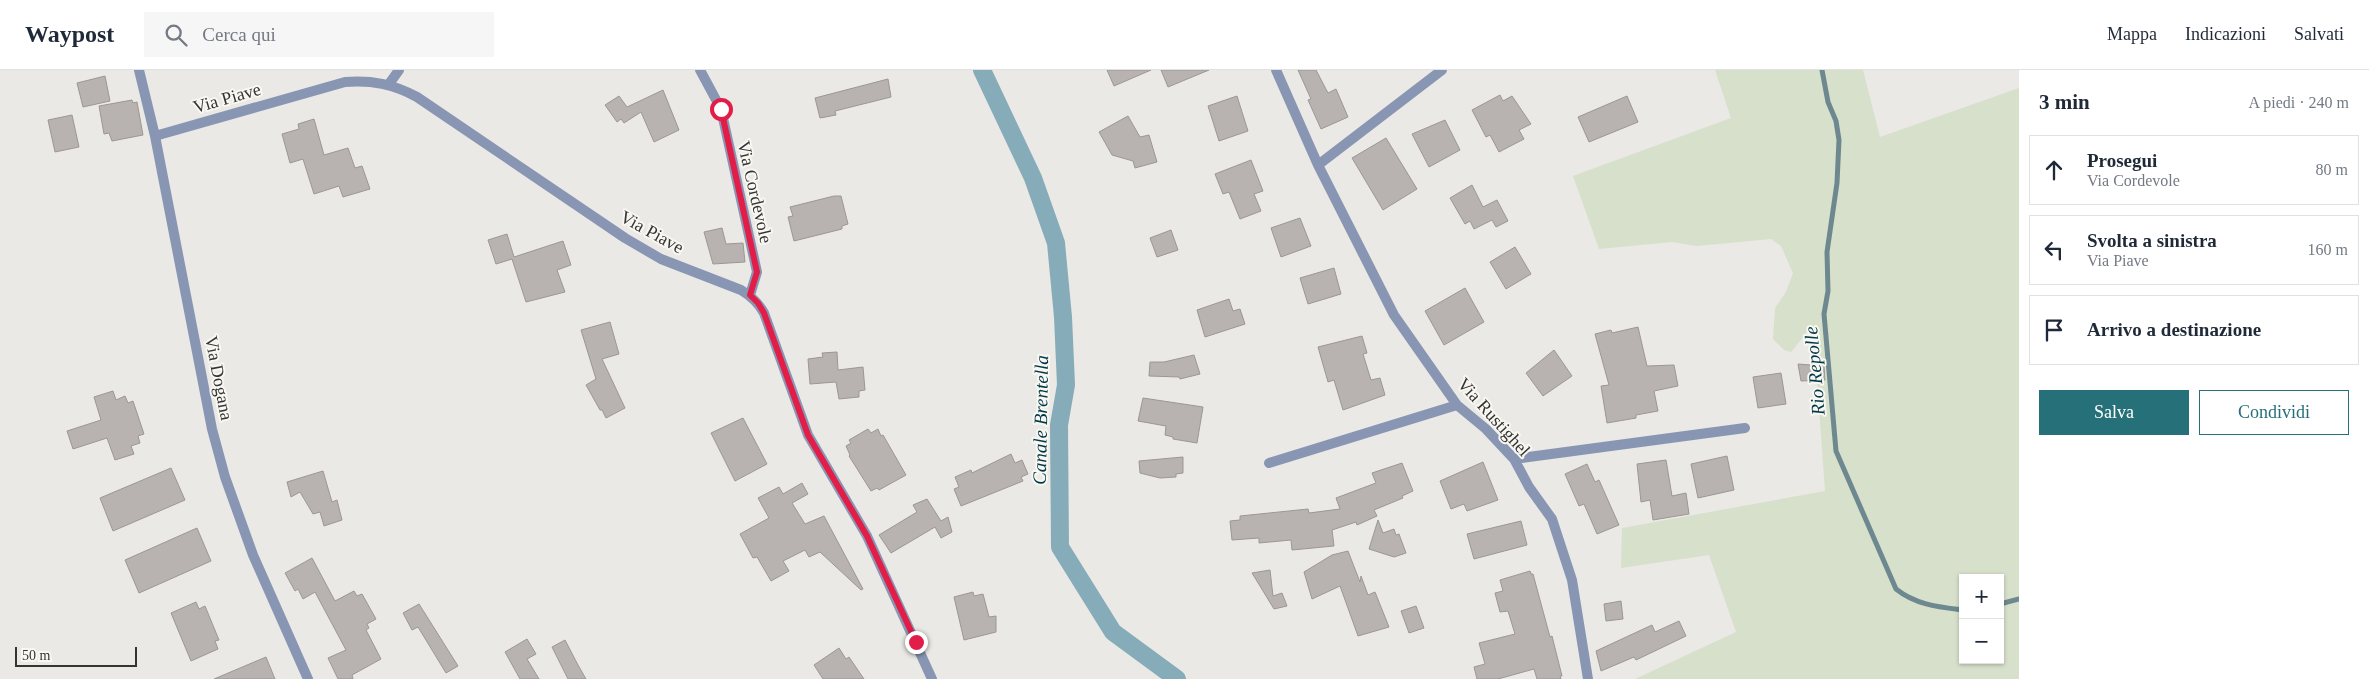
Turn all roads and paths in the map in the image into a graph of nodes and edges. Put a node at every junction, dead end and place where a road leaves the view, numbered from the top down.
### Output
1 (139, 70) edge
2 (390, 70) edge
3 (400, 70) edge
4 (700, 70) edge
5 (1276, 70) edge
6 (1442, 70) edge
7 (389, 84) junction
8 (156, 136) junction
9 (1318, 165) junction
10 (750, 295) junction
11 (1457, 404) junction
12 (1745, 428) dead end
13 (1514, 459) junction
14 (1269, 463) dead end
15 (308, 679) edge
16 (932, 679) edge
17 (1588, 679) edge

1 - 8 street, Via Dogana
2 - 7 street
3 - 7 street
4 - 10 street, Via Cordevole
5 - 9 street, Via Rustighel
6 - 9 street
7 - 8 street, Via Piave
7 - 10 street, Via Piave
8 - 15 street, Via Dogana
9 - 11 street, Via Rustighel
10 - 16 street, Via Piave
11 - 13 street, Via Rustighel
11 - 14 street
12 - 13 street
13 - 17 street, Via Rustighel

